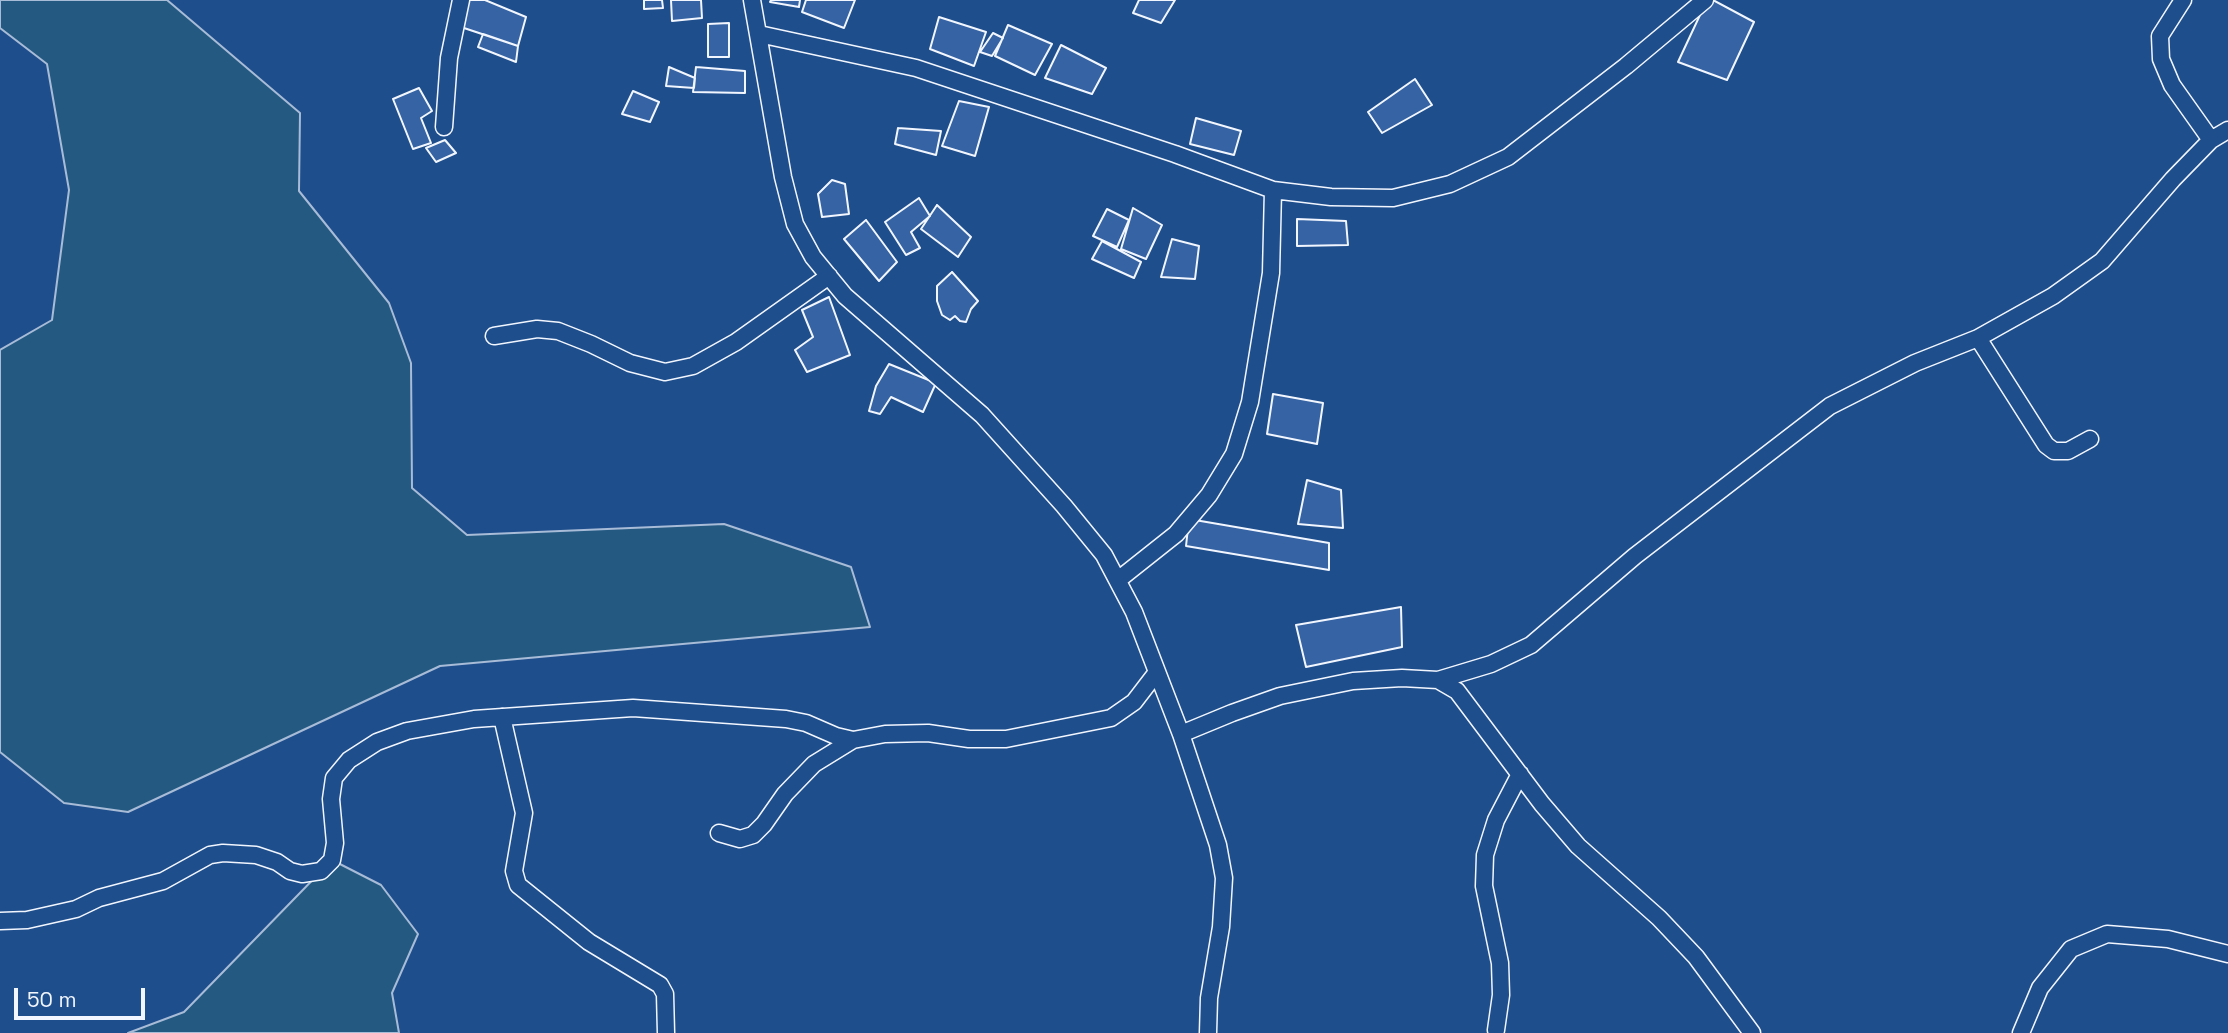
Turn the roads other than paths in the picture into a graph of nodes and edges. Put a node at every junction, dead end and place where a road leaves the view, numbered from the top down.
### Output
1 (461, 0) edge
2 (752, 0) edge
3 (1705, 0) edge
4 (2183, 0) edge
5 (759, 34) junction
6 (444, 127) dead end
7 (2228, 130) edge
8 (2211, 140) junction
9 (1273, 190) junction
10 (829, 276) junction
11 (494, 335) dead end
12 (1978, 338) junction
13 (2090, 439) dead end
14 (1118, 580) junction
15 (1157, 672) junction
16 (1438, 680) junction
17 (502, 717) junction
18 (1181, 734) junction
19 (853, 740) junction
20 (1520, 774) junction
21 (719, 833) dead end
22 (0, 920) edge
23 (2228, 954) edge
24 (1496, 1030) dead end
25 (667, 1033) edge
26 (1208, 1033) edge
27 (1752, 1033) edge
28 (2021, 1033) edge

1 - 6 street
2 - 5 street
3 - 9 street
4 - 8 street
5 - 9 street
5 - 10 street
7 - 8 street
8 - 12 street
9 - 14 street
10 - 11 street
10 - 14 street
12 - 13 street
12 - 16 street
14 - 15 street
15 - 18 street
15 - 19 street
16 - 18 street
16 - 20 street
17 - 19 street
17 - 22 street
17 - 25 street
18 - 26 street
19 - 21 street
20 - 24 street
20 - 27 street
23 - 28 street

